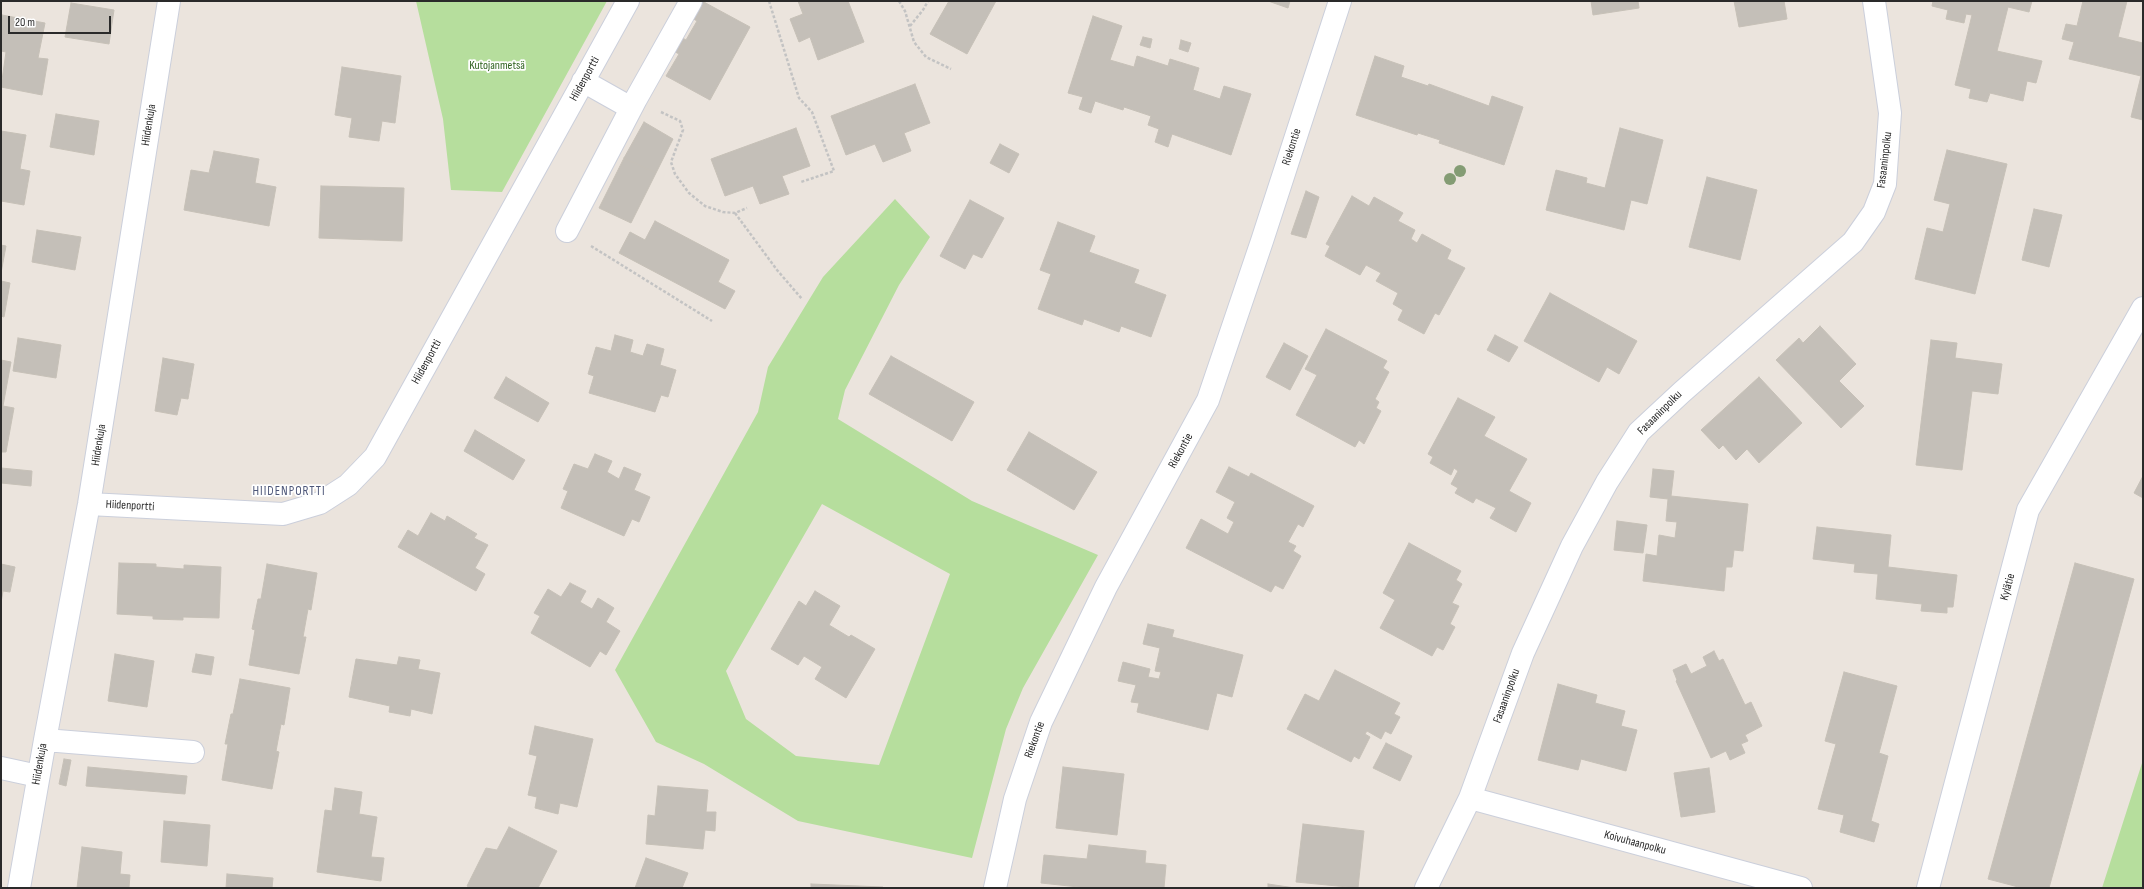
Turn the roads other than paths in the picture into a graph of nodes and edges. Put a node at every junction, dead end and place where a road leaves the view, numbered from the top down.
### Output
1 (169, 1) edge
2 (628, 1) edge
3 (691, 1) edge
4 (1340, 1) edge
5 (1874, 1) edge
6 (583, 81) junction
7 (633, 104) junction
8 (567, 231) road end
9 (2143, 308) edge
10 (89, 504) junction
11 (45, 740) junction
12 (193, 752) dead end
13 (1, 768) edge
14 (38, 776) junction
15 (1470, 798) junction
16 (19, 888) edge
17 (995, 888) edge
18 (1426, 888) edge
19 (1801, 888) edge
20 (1928, 888) edge

1 - 10 street, Hiidenkuja
2 - 6 street, Hiidenportti
3 - 7 street
4 - 17 street, Riekontie
5 - 15 street, Fasaaninpolku
6 - 7 street
6 - 10 street, Hiidenportti
7 - 8 street
9 - 20 street, Kylätie
10 - 11 street, Hiidenkuja
11 - 12 street
11 - 14 street, Hiidenkuja
13 - 14 street
14 - 16 street, Hiidenkuja
15 - 18 street, Fasaaninpolku
15 - 19 street, Koivuhaanpolku

